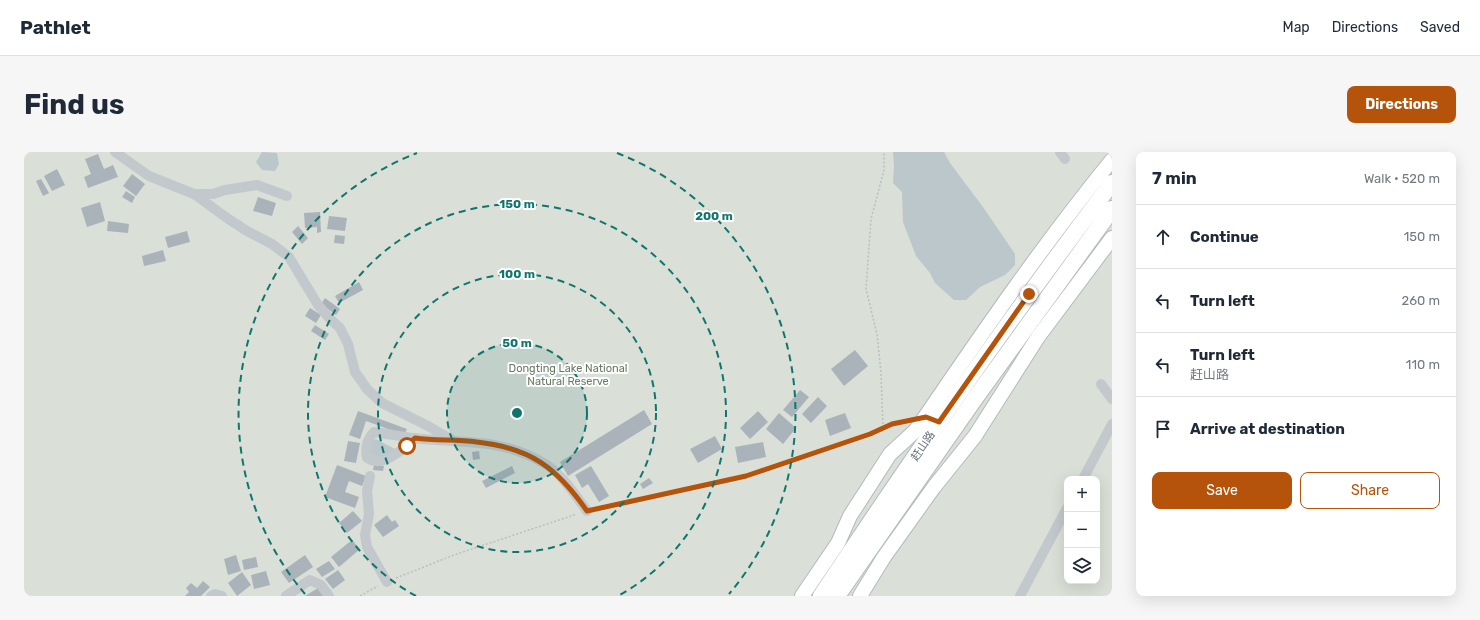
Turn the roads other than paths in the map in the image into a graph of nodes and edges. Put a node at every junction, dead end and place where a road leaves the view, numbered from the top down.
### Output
1 (115, 152) edge
2 (1112, 160) edge
3 (1112, 183) edge
4 (194, 194) junction
5 (287, 196) dead end
6 (1112, 210) edge
7 (1106, 230) edge
8 (1112, 238) edge
9 (1101, 384) dead end
10 (1112, 399) edge
11 (1112, 424) edge
12 (415, 438) junction
13 (454, 441) junction
14 (370, 476) dead end
15 (1084, 476) edge
16 (587, 511) road end
17 (1065, 512) edge
18 (387, 582) road end
19 (211, 596) edge
20 (222, 596) edge
21 (286, 596) edge
22 (329, 596) edge
23 (802, 596) edge
24 (821, 596) edge
25 (837, 596) edge
26 (860, 596) edge
27 (1020, 596) edge

1 - 4 street
2 - 23 main road
3 - 24 main road, 赶山路
4 - 5 street
4 - 13 street
6 - 7 main road, 赶山路
7 - 25 main road, 赶山路
8 - 26 main road
9 - 10 street
11 - 15 street
12 - 12 street
12 - 13 street
13 - 16 street
14 - 18 street
17 - 27 street
19 - 20 street
21 - 22 street

